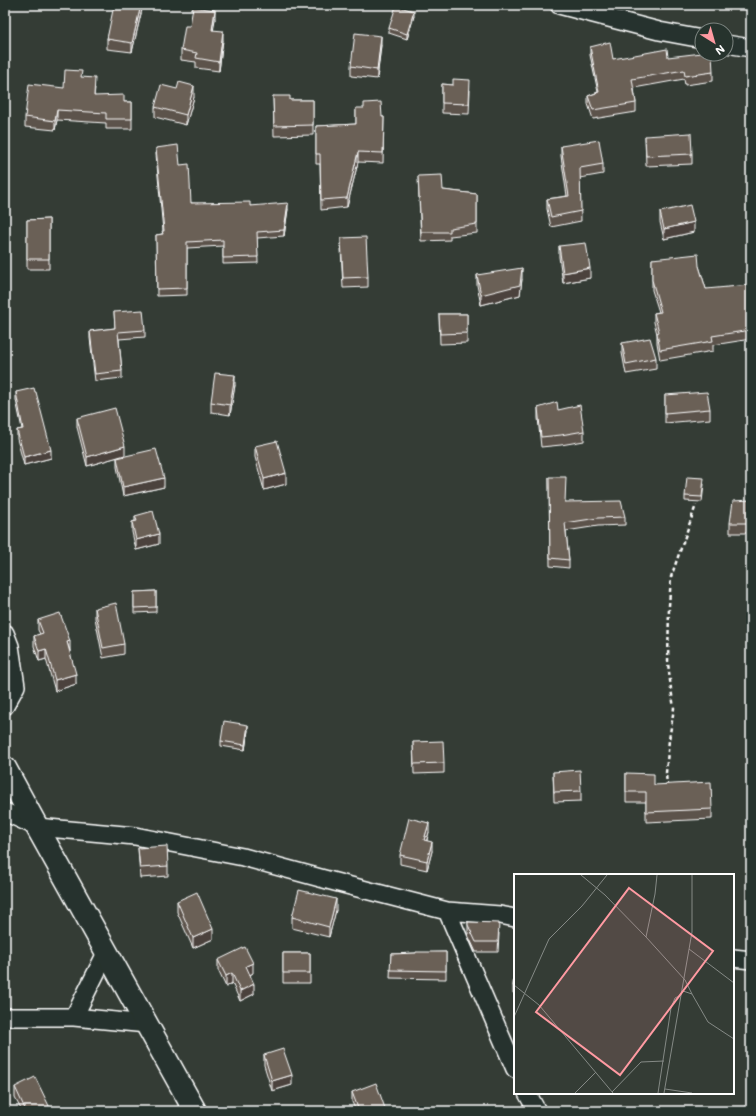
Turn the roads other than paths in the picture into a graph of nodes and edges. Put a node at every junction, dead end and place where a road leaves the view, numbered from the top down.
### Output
1 (559, 5) edge
2 (694, 38) edge
3 (734, 45) edge
4 (751, 48) edge
5 (5, 633) edge
6 (5, 706) edge
7 (5, 768) edge
8 (5, 812) edge
9 (37, 827) junction
10 (447, 911) junction
11 (514, 918) edge
12 (107, 951) junction
13 (734, 958) edge
14 (751, 960) edge
15 (5, 1017) edge
16 (74, 1017) junction
17 (147, 1024) junction
18 (514, 1067) edge
19 (528, 1094) edge
20 (195, 1111) edge
21 (537, 1111) edge

1 - 2 street
3 - 4 street
5 - 6 street
7 - 9 highway
8 - 9 street
9 - 10 street
9 - 12 highway
10 - 11 street
10 - 18 street
12 - 16 street
12 - 17 highway
13 - 14 street
15 - 16 street
16 - 17 street
17 - 20 highway
19 - 21 street

